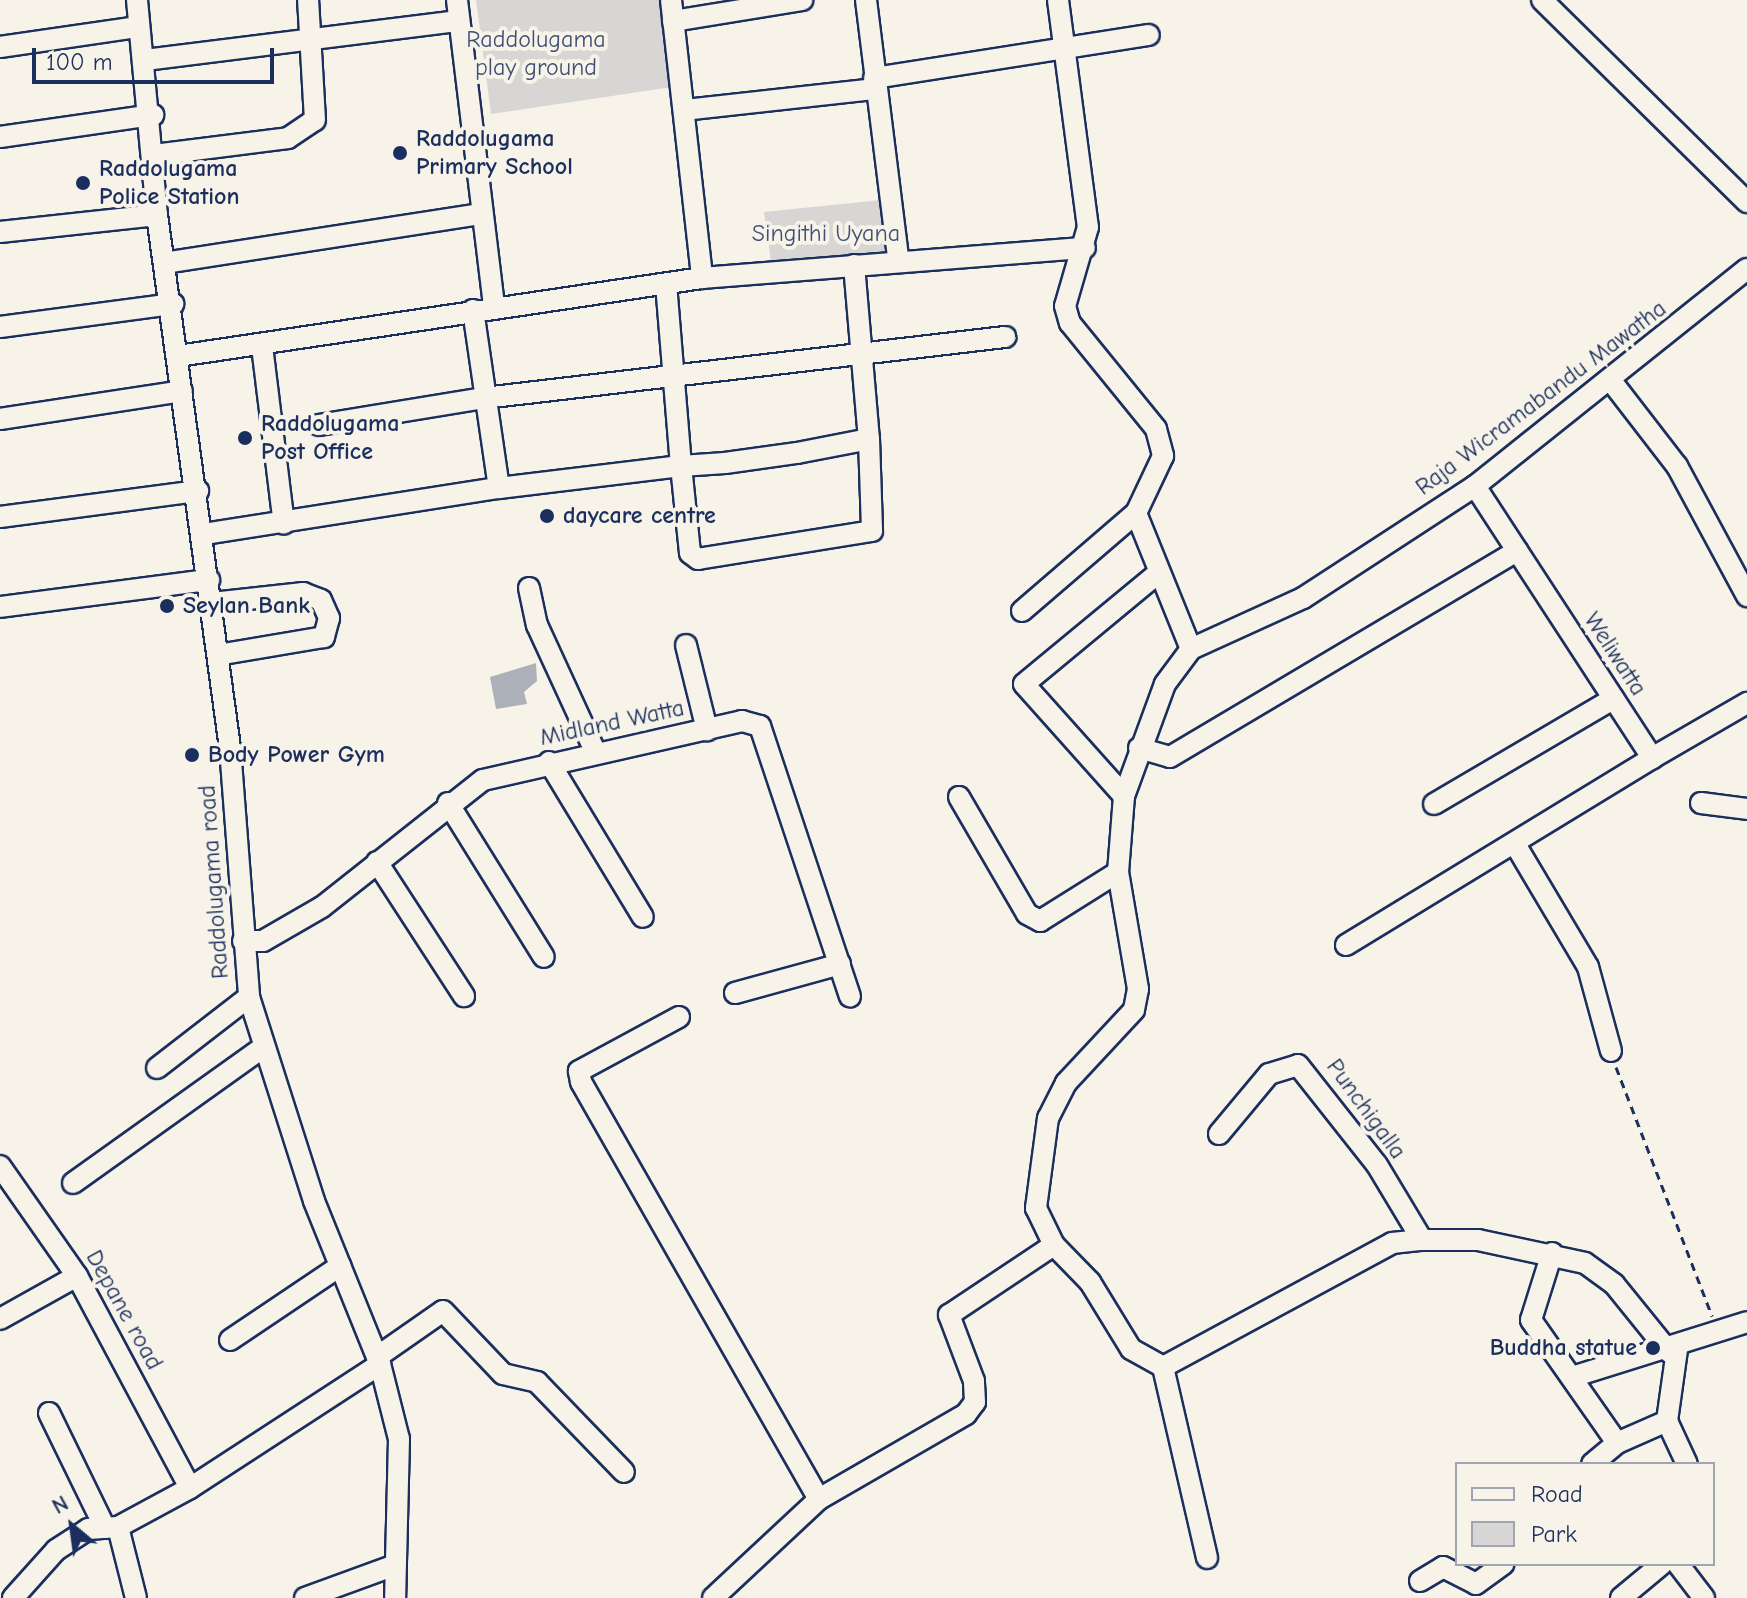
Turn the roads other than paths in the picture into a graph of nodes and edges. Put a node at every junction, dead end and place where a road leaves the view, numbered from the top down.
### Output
1 (137, 0) edge
2 (308, 0) edge
3 (802, 0) edge
4 (866, 0) edge
5 (1058, 0) edge
6 (1542, 0) edge
7 (458, 10) edge
8 (672, 10) edge
9 (137, 27) junction
10 (1149, 35) dead end
11 (311, 43) junction
12 (0, 47) edge
13 (1064, 48) junction
14 (145, 60) junction
15 (874, 83) junction
16 (684, 110) junction
17 (153, 115) junction
18 (0, 137) edge
19 (154, 155) junction
20 (1747, 202) edge
21 (481, 214) junction
22 (157, 215) junction
23 (0, 232) edge
24 (1085, 248) junction
25 (898, 258) junction
26 (164, 263) junction
27 (854, 265) junction
28 (1747, 269) edge
29 (702, 278) junction
30 (666, 285) junction
31 (173, 304) junction
32 (484, 309) junction
33 (0, 327) edge
34 (1005, 337) dead end
35 (262, 346) junction
36 (862, 350) junction
37 (178, 356) junction
38 (673, 374) junction
39 (1612, 382) junction
40 (182, 391) junction
41 (484, 398) junction
42 (0, 419) edge
43 (319, 425) dead end
44 (869, 439) junction
45 (681, 466) junction
46 (1475, 486) junction
47 (499, 488) junction
48 (198, 491) junction
49 (1136, 513) junction
50 (0, 517) edge
51 (284, 524) junction
52 (204, 534) junction
53 (1517, 551) junction
54 (1158, 573) junction
55 (209, 580) junction
56 (529, 588) dead end
57 (1747, 596) edge
58 (212, 603) junction
59 (0, 607) edge
60 (1022, 611) dead end
61 (686, 645) dead end
62 (1191, 649) junction
63 (218, 655) junction
64 (1613, 699) junction
65 (1747, 703) edge
66 (707, 730) junction
67 (1139, 748) junction
68 (596, 753) junction
69 (1652, 758) junction
70 (549, 762) junction
71 (1124, 796) junction
72 (959, 797) dead end
73 (448, 803) junction
74 (1701, 803) dead end
75 (1434, 804) dead end
76 (1747, 809) edge
77 (1515, 844) junction
78 (377, 862) junction
79 (1118, 872) junction
80 (643, 917) dead end
81 (243, 941) junction
82 (1346, 945) dead end
83 (544, 957) dead end
84 (840, 964) junction
85 (735, 993) dead end
86 (464, 996) dead end
87 (850, 996) dead end
88 (249, 997) junction
89 (679, 1017) dead end
90 (262, 1048) junction
91 (1611, 1051) road end
92 (157, 1068) dead end
93 (1219, 1134) dead end
94 (0, 1166) edge
95 (73, 1183) dead end
96 (1422, 1240) junction
97 (1054, 1245) junction
98 (1552, 1253) junction
99 (340, 1266) junction
100 (77, 1276) junction
101 (0, 1319) edge
102 (1747, 1322) edge
103 (230, 1340) dead end
104 (1673, 1351) junction
105 (378, 1361) junction
106 (1163, 1367) junction
107 (1572, 1377) junction
108 (49, 1413) dead end
109 (1667, 1421) junction
110 (1617, 1443) junction
111 (1594, 1462) edge
112 (1686, 1462) edge
113 (624, 1472) dead end
114 (190, 1488) junction
115 (819, 1499) junction
116 (112, 1528) junction
117 (1207, 1558) dead end
118 (395, 1565) junction
119 (1501, 1566) edge
120 (1660, 1566) edge
121 (1680, 1566) edge
122 (1420, 1581) dead end
123 (13, 1598) edge
124 (136, 1598) edge
125 (305, 1598) edge
126 (395, 1598) edge
127 (713, 1598) edge
128 (1621, 1598) edge
129 (1704, 1598) edge

1 - 9 street, Raddolugama road
2 - 11 street
3 - 8 street
4 - 15 street
5 - 13 street
6 - 20 street
7 - 11 street
7 - 21 street
8 - 16 street
9 - 12 street
9 - 14 street, Raddolugama road
10 - 13 street
11 - 14 street
11 - 19 street
13 - 15 street
13 - 24 street
14 - 17 street, Raddolugama road
15 - 16 street
15 - 25 street
16 - 29 street
17 - 18 street
17 - 19 street, Raddolugama road
19 - 22 street, Raddolugama road
21 - 26 street
21 - 32 street
22 - 23 street
22 - 26 street, Raddolugama road
24 - 25 street
24 - 49 street
25 - 27 street
26 - 31 street, Raddolugama road
27 - 29 street
27 - 36 street
28 - 39 street, Raja Wicramabandu Mawatha
29 - 30 street
30 - 32 street
30 - 38 street
31 - 33 street
31 - 37 street, Raddolugama road
32 - 35 street
32 - 41 street
34 - 36 street
35 - 37 street
35 - 51 street
36 - 38 street
36 - 44 street
37 - 40 street, Raddolugama road
38 - 41 street
38 - 45 street
39 - 46 street, Raja Wicramabandu Mawatha
39 - 57 street
40 - 42 street
40 - 48 street, Raddolugama road
41 - 43 street
41 - 47 street
44 - 45 street
44 - 45 street
45 - 47 street
46 - 53 street, Weliwatta
46 - 62 street, Raja Wicramabandu Mawatha
47 - 51 street
48 - 50 street
48 - 52 street, Raddolugama road
49 - 54 street
49 - 60 street
51 - 52 street
52 - 55 street, Raddolugama road
53 - 64 street, Weliwatta
53 - 67 street
54 - 62 street
54 - 71 street
55 - 58 street, Raddolugama road
55 - 59 street
56 - 68 street
58 - 63 street, Raddolugama road
58 - 63 street
61 - 66 street
62 - 67 street
63 - 81 street, Raddolugama road
64 - 69 street, Weliwatta
64 - 75 street
65 - 69 street
66 - 68 street, Midland Watta
66 - 84 street, Midland Watta
67 - 71 street
68 - 70 street, Midland Watta
69 - 77 street
70 - 73 street, Midland Watta
70 - 80 street
71 - 79 street
72 - 79 street
73 - 78 street, Midland Watta
73 - 83 street
74 - 76 street
77 - 82 street
77 - 91 street
78 - 81 street, Midland Watta
78 - 86 street
79 - 97 street
81 - 88 street, Raddolugama road
84 - 85 street
84 - 87 street, Midland Watta
88 - 90 street, Raddolugama road
88 - 92 street
89 - 115 street
90 - 95 street
90 - 99 street, Raddolugama road
93 - 96 street, Punchigalla
94 - 100 street, Depane road
96 - 98 street
96 - 106 street
97 - 106 street
97 - 115 street
98 - 104 street
98 - 107 street
99 - 103 street
99 - 105 street, Raddolugama road
100 - 101 street
100 - 114 street, Depane road
102 - 104 street
104 - 107 street
104 - 109 street
105 - 113 street
105 - 114 street
105 - 118 street, Raddolugama road
106 - 117 street
107 - 110 street
108 - 116 street
109 - 110 street
109 - 112 street
110 - 111 street
114 - 116 street
115 - 127 street
116 - 123 street
116 - 124 street
118 - 125 street
118 - 126 street, Raddolugama road
119 - 122 street
120 - 128 street
121 - 129 street

